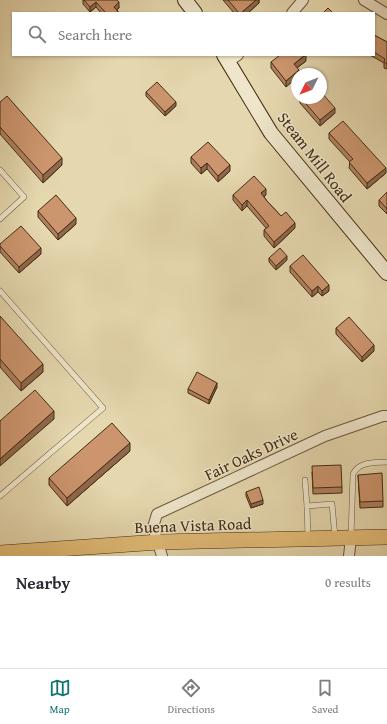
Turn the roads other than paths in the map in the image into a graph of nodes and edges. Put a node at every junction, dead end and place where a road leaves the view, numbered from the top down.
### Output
1 (185, 0) edge
2 (303, 0) edge
3 (364, 0) edge
4 (194, 12) edge
5 (293, 12) edge
6 (387, 14) edge
7 (230, 57) edge
8 (0, 170) edge
9 (0, 219) edge
10 (387, 274) edge
11 (0, 291) edge
12 (387, 416) edge
13 (387, 462) edge
14 (305, 480) dead end
15 (0, 496) edge
16 (306, 506) junction
17 (387, 536) edge
18 (335, 538) junction
19 (351, 538) junction
20 (308, 540) junction
21 (161, 549) edge
22 (0, 553) edge
23 (349, 556) edge

1 - 4 street
2 - 5 street
3 - 6 street
7 - 10 street, Steam Mill Road
8 - 9 lane
11 - 15 lane
12 - 21 street, Fair Oaks Drive
13 - 19 lane
14 - 16 lane
16 - 18 lane
16 - 20 lane
17 - 19 main road, Buena Vista Road
18 - 19 main road, Buena Vista Road
18 - 20 main road, Buena Vista Road
19 - 23 street
20 - 21 main road, Buena Vista Road
21 - 22 main road, Buena Vista Road

